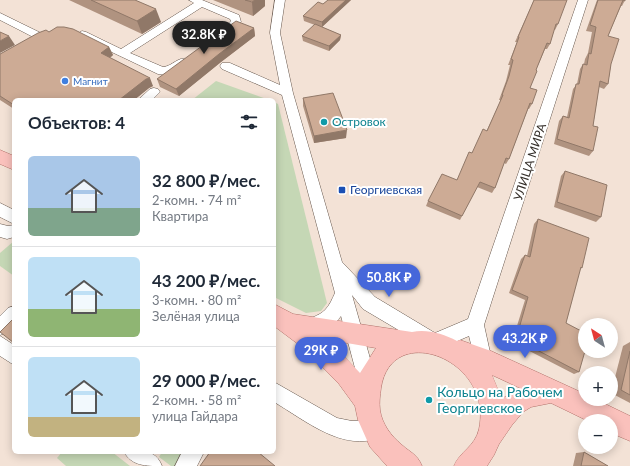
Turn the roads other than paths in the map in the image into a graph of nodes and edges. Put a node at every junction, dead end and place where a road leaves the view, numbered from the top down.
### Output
1 (584, 0) edge
2 (197, 1) edge
3 (282, 3) edge
4 (0, 16) edge
5 (158, 16) dead end
6 (172, 22) junction
7 (70, 31) edge
8 (216, 38) edge
9 (31, 42) edge
10 (122, 53) junction
11 (191, 56) edge
12 (226, 66) dead end
13 (154, 92) dead end
14 (287, 93) junction
15 (146, 98) edge
16 (0, 156) edge
17 (12, 163) edge
18 (0, 209) edge
19 (12, 217) edge
20 (0, 230) edge
21 (12, 232) edge
22 (335, 265) junction
23 (343, 292) junction
24 (12, 316) edge
25 (293, 322) edge
26 (475, 325) junction
27 (0, 327) edge
28 (354, 333) junction
29 (410, 342) junction
30 (0, 345) edge
31 (442, 345) junction
32 (12, 354) edge
33 (483, 359) junction
34 (486, 386) junction
35 (276, 392) edge
36 (368, 392) junction
37 (551, 392) junction
38 (630, 429) edge
39 (377, 435) junction
40 (490, 437) junction
41 (137, 454) edge
42 (193, 454) edge
43 (470, 465) edge
44 (152, 466) edge
45 (185, 466) edge
46 (386, 466) edge
47 (409, 466) edge

1 - 26 street, УЛИЦА МИРА
2 - 6 street
2 - 8 street
3 - 14 street
4 - 9 street
5 - 6 street
6 - 10 street
7 - 10 street
10 - 11 street
12 - 14 street
13 - 15 street
14 - 22 street
16 - 17 main road
18 - 19 street
20 - 21 street
22 - 23 street
22 - 31 street
23 - 25 street
23 - 28 street
24 - 27 street
25 - 28 main road
25 - 36 main road
26 - 31 street
26 - 33 street
28 - 29 main road
28 - 36 street
29 - 31 main road
29 - 36 main road
30 - 32 street
31 - 33 main road
31 - 34 main road
33 - 34 street
33 - 37 main road
34 - 40 main road
35 - 39 street
36 - 39 main road
37 - 38 main road
37 - 40 main road
39 - 46 street
39 - 47 main road
40 - 43 main road
41 - 44 street
42 - 45 street

